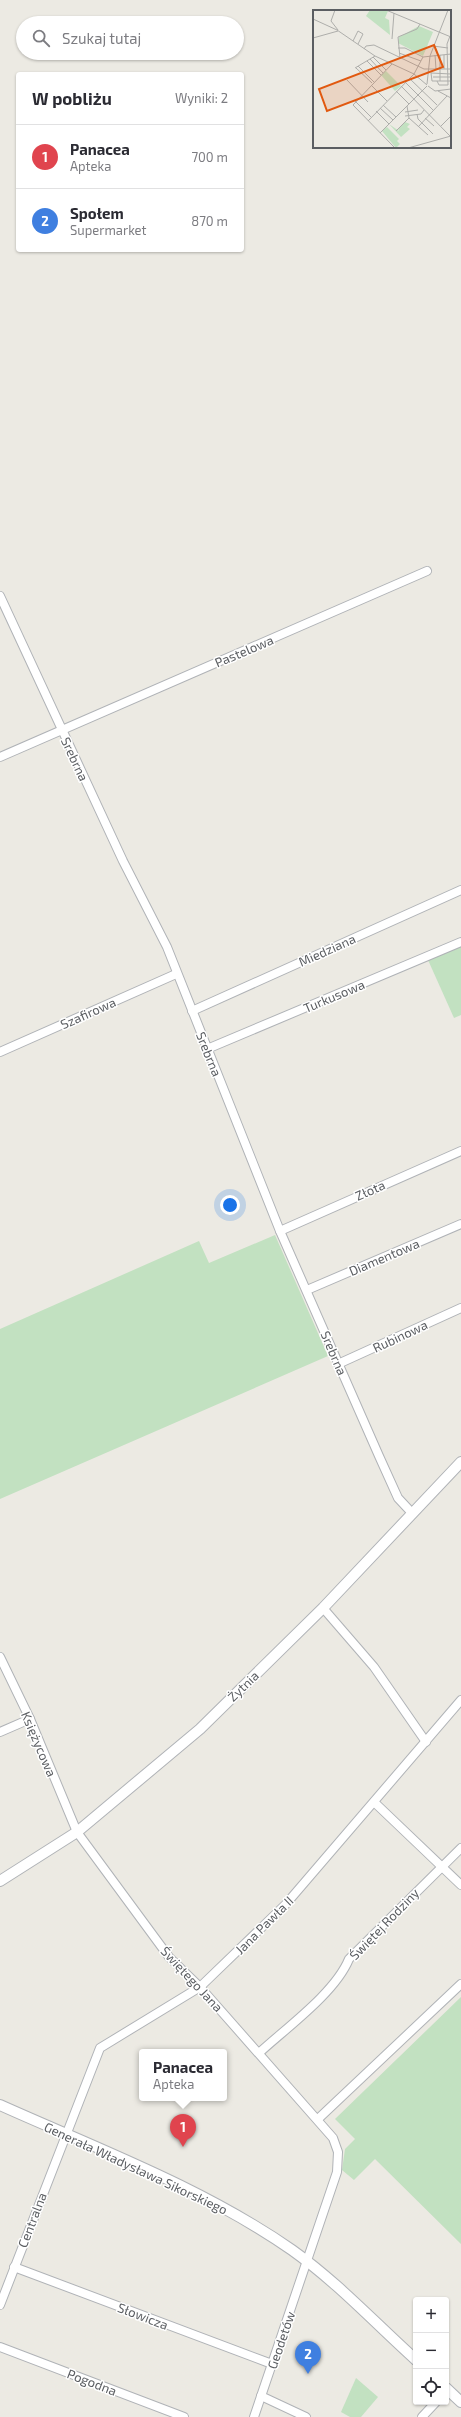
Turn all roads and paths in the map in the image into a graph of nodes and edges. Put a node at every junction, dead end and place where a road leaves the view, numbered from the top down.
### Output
1 (427, 571) dead end
2 (0, 596) edge
3 (62, 730) junction
4 (0, 757) edge
5 (461, 890) edge
6 (461, 942) edge
7 (176, 974) junction
8 (192, 1011) junction
9 (207, 1049) junction
10 (0, 1052) edge
11 (461, 1151) edge
12 (461, 1224) edge
13 (280, 1231) junction
14 (307, 1290) junction
15 (461, 1308) edge
16 (338, 1364) junction
17 (461, 1462) edge
18 (412, 1513) junction
19 (323, 1608) junction
20 (0, 1657) edge
21 (461, 1700) edge
22 (30, 1719) junction
23 (0, 1732) edge
24 (426, 1742) junction
25 (374, 1802) junction
26 (77, 1832) junction
27 (461, 1848) edge
28 (441, 1866) junction
29 (0, 1881) edge
30 (461, 1885) edge
31 (461, 1984) edge
32 (200, 1987) junction
33 (259, 2053) junction
34 (0, 2105) edge
35 (318, 2119) junction
36 (65, 2134) junction
37 (308, 2262) junction
38 (14, 2267) junction
39 (0, 2305) edge
40 (0, 2347) edge
41 (413, 2357) edge
42 (272, 2364) junction
43 (449, 2392) edge
44 (261, 2396) junction
45 (461, 2402) edge
46 (433, 2405) edge
47 (184, 2417) edge
48 (254, 2417) edge
49 (306, 2417) edge
50 (422, 2417) edge

1 - 3 street, Pastelowa
2 - 3 street, Srebrna
3 - 4 street, Pastelowa
3 - 7 street, Srebrna
5 - 8 street, Miedziana
6 - 9 street, Turkusowa
7 - 8 street, Srebrna
7 - 10 street, Szafirowa
8 - 9 street, Srebrna
9 - 13 street, Srebrna
11 - 13 street, Złota
12 - 14 street, Diamentowa
13 - 14 street, Srebrna
14 - 16 street, Srebrna
15 - 16 street, Rubinowa
16 - 18 street, Srebrna
17 - 18 street, Żytnia
18 - 19 street, Żytnia
19 - 24 street
19 - 26 street, Żytnia
20 - 22 street, Księżycowa
21 - 24 street, Jana Pawła II
22 - 23 street
22 - 26 street, Księżycowa
24 - 25 street, Jana Pawła II
25 - 28 street
25 - 32 street, Jana Pawła II
26 - 29 street, Żytnia
26 - 32 street, Świętego Jana
27 - 28 street, Świętej Rodziny
28 - 30 street
28 - 33 street, Świętej Rodziny
31 - 35 street
32 - 33 street, Świętego Jana
32 - 36 street, Jana Pawła II
33 - 35 street, Świętego Jana
34 - 36 street, Generała Władysława Sikorskiego
35 - 37 street, Geodetów
36 - 37 street, Generała Władysława Sikorskiego
36 - 38 street, Centralna
37 - 41 street, Generała Władysława Sikorskiego
37 - 42 street, Geodetów
38 - 39 street, Centralna
38 - 42 street, Słowicza
40 - 47 street, Pogodna
42 - 44 street, Geodetów
43 - 45 street
44 - 48 street, Geodetów
44 - 49 street
46 - 50 street

